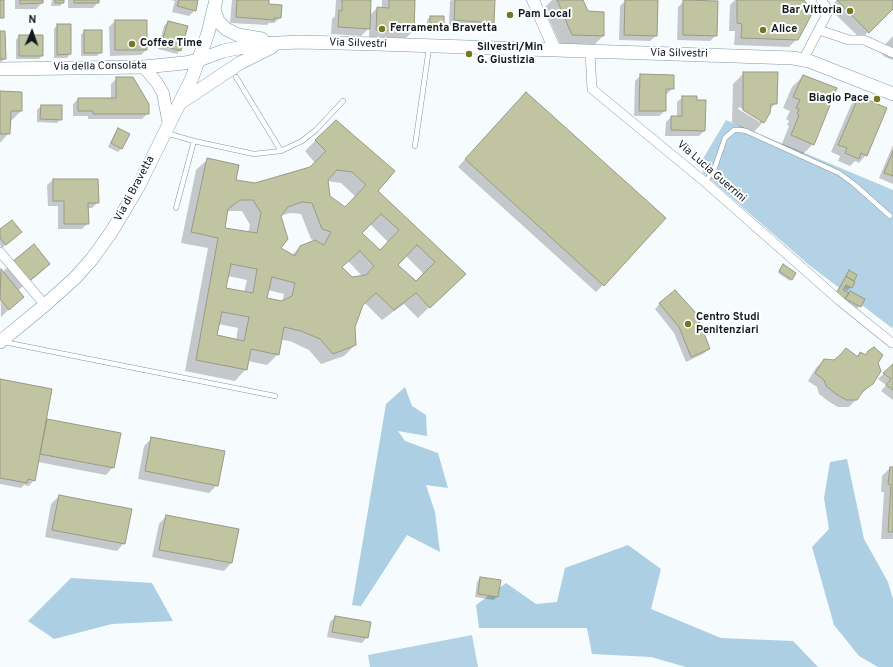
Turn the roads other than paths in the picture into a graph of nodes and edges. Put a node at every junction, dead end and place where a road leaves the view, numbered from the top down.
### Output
1 (532, 0) edge
2 (821, 0) edge
3 (215, 5) edge
4 (819, 30) junction
5 (282, 43) junction
6 (430, 46) junction
7 (554, 50) junction
8 (590, 52) junction
9 (893, 53) edge
10 (198, 60) junction
11 (803, 60) junction
12 (144, 67) junction
13 (0, 68) edge
14 (236, 77) dead end
15 (893, 94) edge
16 (343, 101) dead end
17 (180, 103) junction
18 (167, 129) junction
19 (194, 141) junction
20 (415, 146) dead end
21 (281, 151) junction
22 (705, 182) junction
23 (176, 208) dead end
24 (890, 216) dead end
25 (0, 252) edge
26 (45, 305) junction
27 (0, 341) edge
28 (892, 343) dead end
29 (275, 396) dead end

1 - 7 street
2 - 4 street
3 - 5 main road, Via Silvestri
3 - 10 main road, Via di Bravetta
4 - 9 street
4 - 11 street
5 - 6 main road, Via Silvestri
5 - 10 main road, Via Silvestri
5 - 17 main road, Via Silvestri
6 - 7 main road, Via Silvestri
6 - 20 lane
7 - 8 main road, Via Silvestri
8 - 11 main road, Via Silvestri
8 - 22 street, Via Lucia Guerrini
10 - 12 main road, Via della Consolata
10 - 17 main road, Via di Bravetta
11 - 15 main road, Via Silvestri
12 - 13 main road, Via della Consolata
12 - 18 street
14 - 21 lane
16 - 21 lane
17 - 18 main road, Via di Bravetta
18 - 19 lane
18 - 26 main road, Via di Bravetta
19 - 21 lane
19 - 23 lane
22 - 24 lane
22 - 28 street, Via Lucia Guerrini
25 - 26 street
26 - 27 main road, Via di Bravetta
27 - 29 lane

